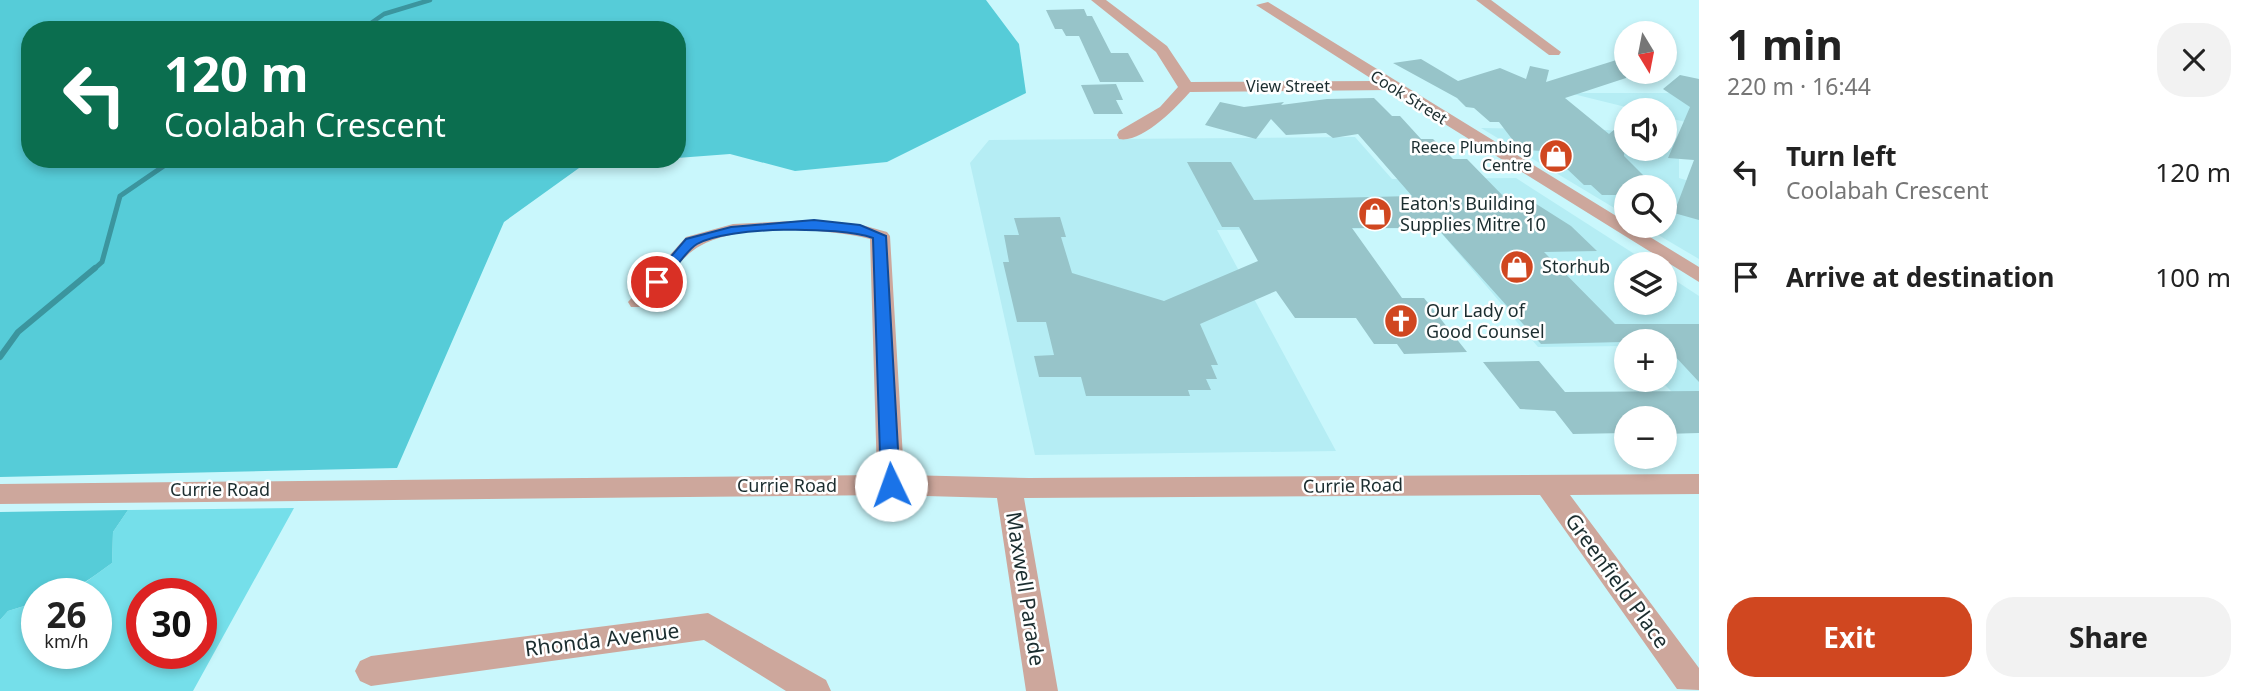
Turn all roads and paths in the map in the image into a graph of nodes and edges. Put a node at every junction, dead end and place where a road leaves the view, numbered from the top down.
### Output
1 (1098, 0) edge
2 (1483, 0) edge
3 (1263, 1) edge
4 (1554, 52) dead end
5 (1390, 86) junction
6 (1186, 87) junction
7 (1125, 135) dead end
8 (1699, 276) edge
9 (639, 302) dead end
10 (1546, 483) junction
11 (1699, 484) edge
12 (891, 485) junction
13 (1009, 488) junction
14 (0, 494) edge
15 (371, 671) dead end
16 (1688, 679) dead end
17 (815, 691) edge
18 (1042, 691) edge

1 - 6 street
2 - 4 street
3 - 5 street, Cook Street
5 - 6 street, View Street
5 - 8 street, Cook Street
6 - 7 street
9 - 12 street
10 - 11 street, Currie Road
10 - 13 street, Currie Road
10 - 16 street, Greenfield Place
12 - 13 street, Currie Road
12 - 14 street, Currie Road
13 - 18 street, Maxwell Parade
15 - 17 street, Rhonda Avenue

